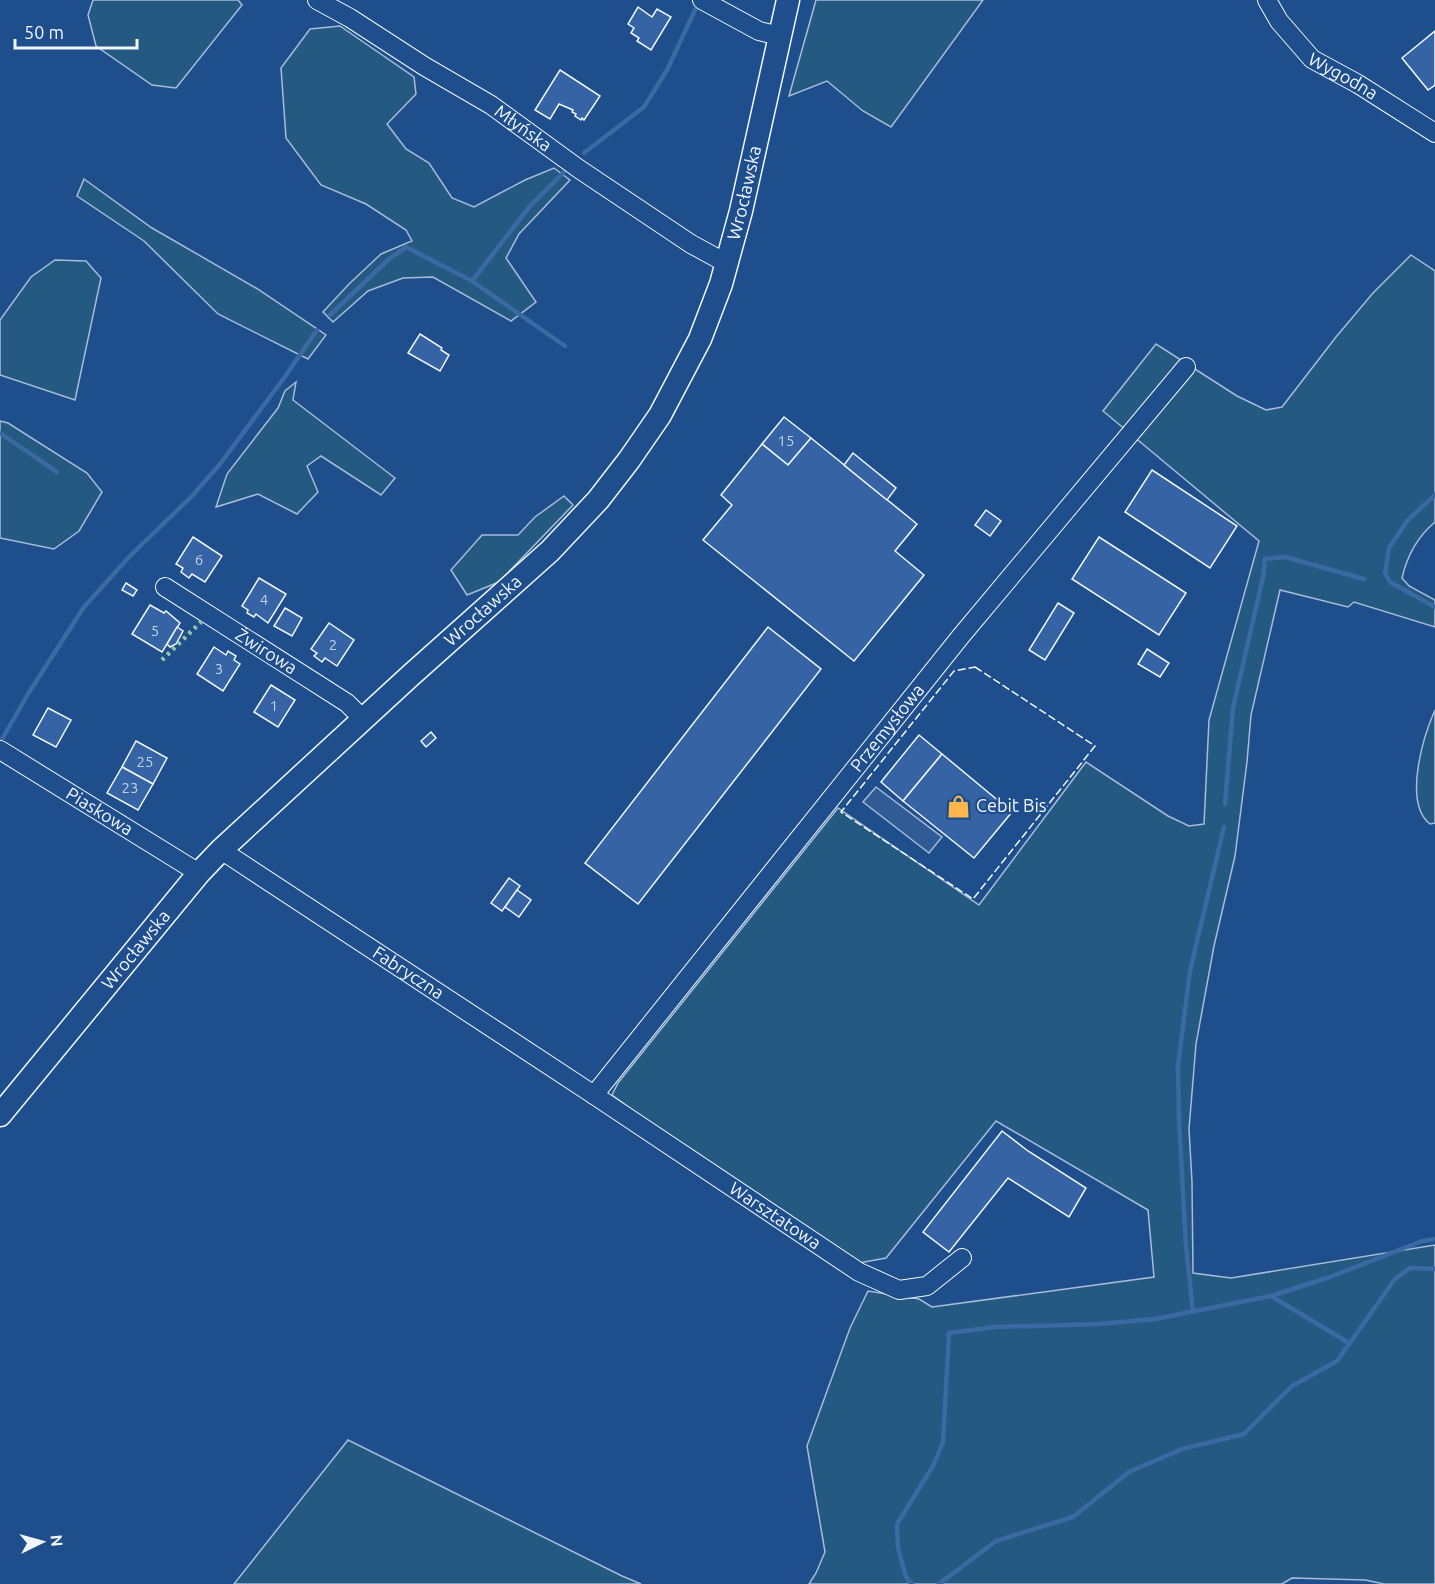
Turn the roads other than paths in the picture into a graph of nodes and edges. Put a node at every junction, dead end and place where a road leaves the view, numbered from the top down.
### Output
1 (316, 0) edge
2 (702, 0) edge
3 (788, 0) edge
4 (1267, 0) edge
5 (780, 36) junction
6 (1435, 133) edge
7 (726, 263) junction
8 (1186, 366) dead end
9 (165, 587) dead end
10 (363, 719) junction
11 (0, 750) edge
12 (220, 850) junction
13 (199, 873) junction
14 (594, 1095) junction
15 (0, 1115) edge
16 (962, 1258) dead end

1 - 7 street, Młyńska
2 - 5 street
3 - 5 main road, Wrocławska
4 - 6 street, Wygodna
5 - 7 main road, Wrocławska
7 - 10 main road, Wrocławska
8 - 14 street, Przemysłowa
9 - 10 street, Żwirowa
10 - 12 main road, Wrocławska
11 - 13 street, Piaskowa
12 - 13 main road, Wrocławska
12 - 14 street, Fabryczna
13 - 15 main road, Wrocławska
14 - 16 street, Warsztatowa

